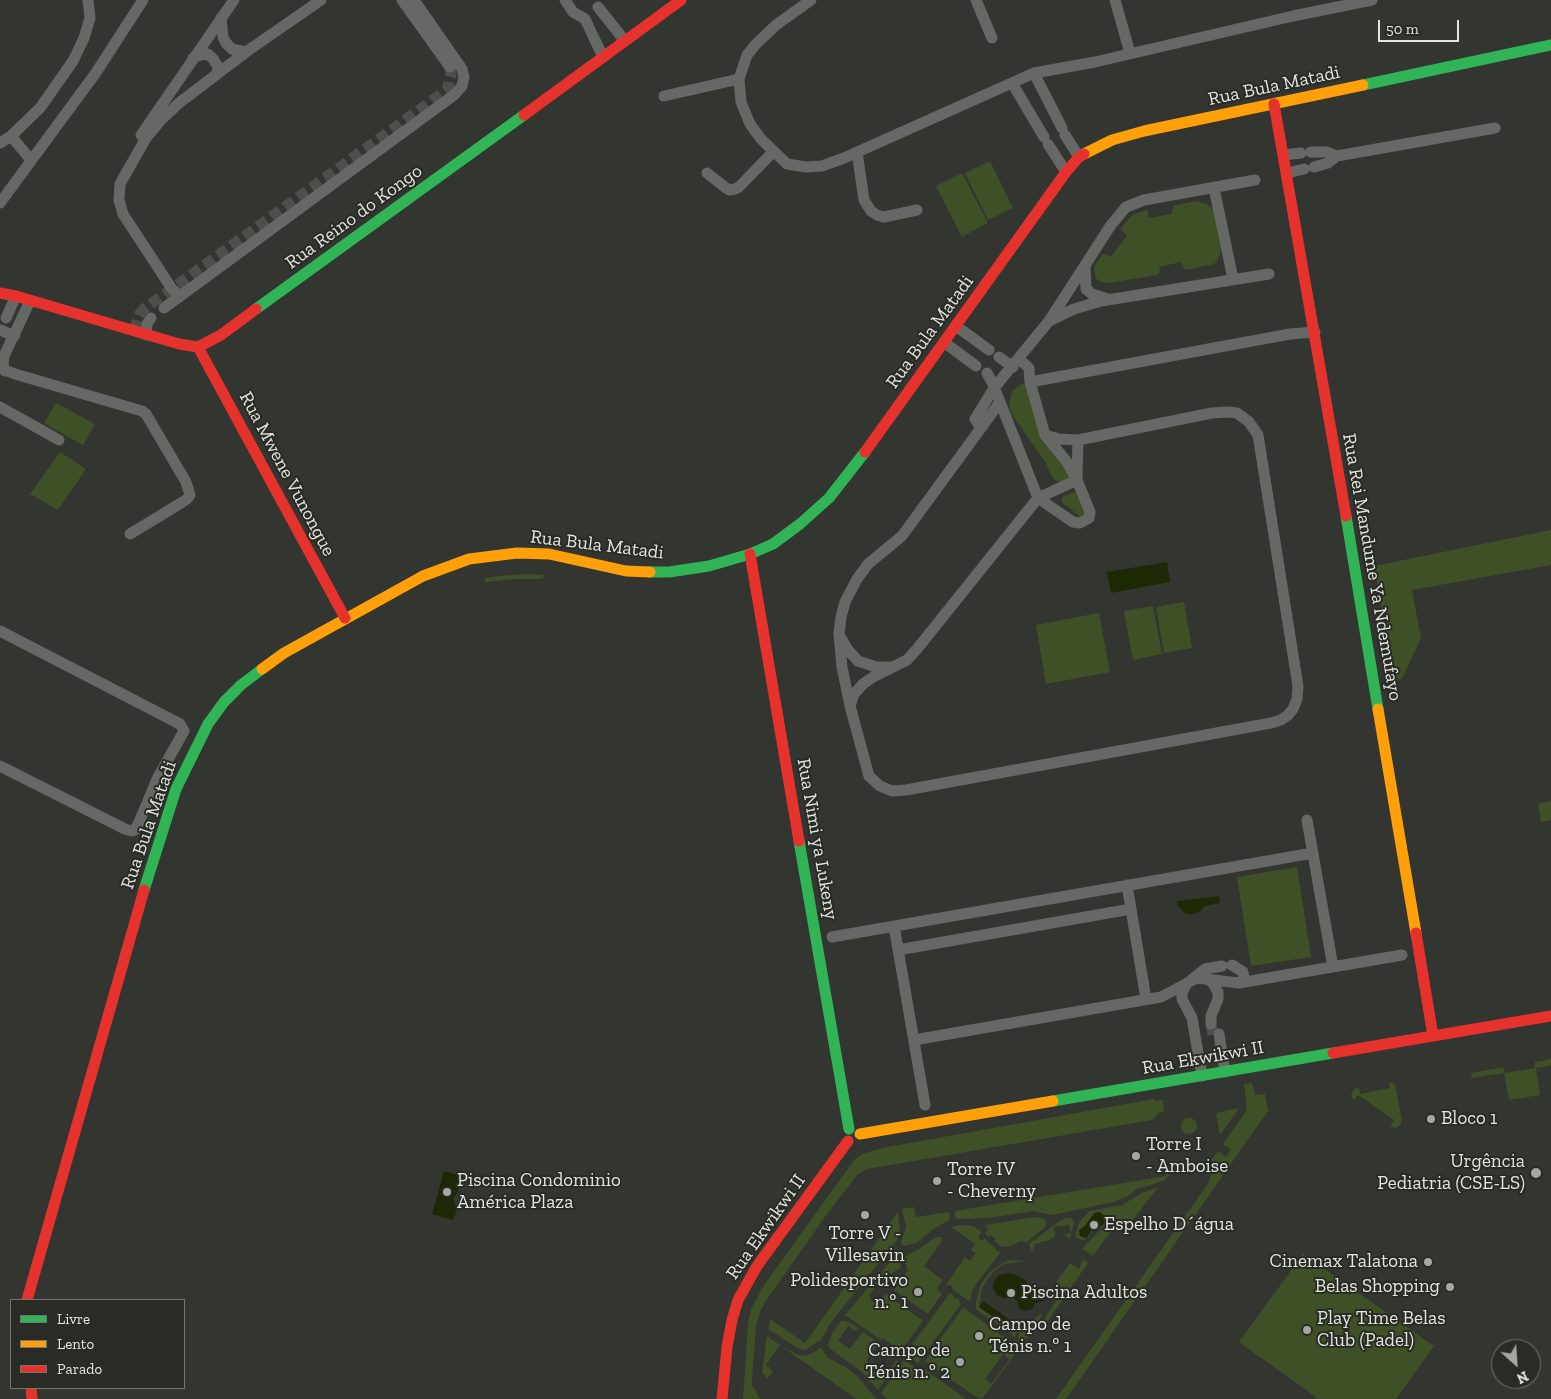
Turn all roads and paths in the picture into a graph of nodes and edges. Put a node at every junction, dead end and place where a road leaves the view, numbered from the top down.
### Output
1 (88, 0) edge
2 (143, 0) edge
3 (234, 0) edge
4 (321, 0) edge
5 (402, 0) edge
6 (414, 0) edge
7 (565, 0) edge
8 (681, 0) edge
9 (811, 0) edge
10 (976, 0) edge
11 (1115, 0) edge
12 (1372, 0) edge
13 (598, 4) edge
14 (221, 18) junction
15 (584, 19) junction
16 (992, 38) dead end
17 (625, 41) junction
18 (1551, 45) edge
19 (246, 52) junction
20 (1130, 53) junction
21 (603, 57) junction
22 (193, 58) junction
23 (450, 67) dead end
24 (1034, 73) junction
25 (217, 74) junction
26 (739, 79) junction
27 (1012, 83) junction
28 (1041, 88) junction
29 (664, 96) dead end
30 (1021, 98) junction
31 (1274, 104) junction
32 (1495, 128) dead end
33 (1065, 134) junction
34 (11, 136) junction
35 (0, 142) edge
36 (1047, 143) junction
37 (773, 152) junction
38 (856, 152) junction
39 (1284, 155) junction
40 (1337, 156) junction
41 (1079, 157) junction
42 (31, 160) junction
43 (1066, 172) junction
44 (707, 173) dead end
45 (1287, 174) junction
46 (1255, 180) dead end
47 (1214, 188) junction
48 (0, 203) edge
49 (917, 210) dead end
50 (1085, 265) junction
51 (1269, 274) dead end
52 (1233, 279) junction
53 (0, 286) edge
54 (0, 293) edge
55 (16, 296) junction
56 (1109, 300) junction
57 (30, 301) junction
58 (173, 302) junction
59 (151, 318) dead end
60 (1049, 321) junction
61 (2, 326) edge
62 (956, 326) junction
63 (1315, 332) junction
64 (15, 334) junction
65 (146, 335) junction
66 (945, 342) junction
67 (198, 347) junction
68 (989, 350) dead end
69 (999, 357) dead end
70 (1016, 363) junction
71 (976, 366) dead end
72 (2, 370) edge
73 (987, 373) dead end
74 (1030, 382) junction
75 (994, 388) junction
76 (1000, 402) junction
77 (0, 407) edge
78 (981, 428) junction
79 (1045, 435) junction
80 (59, 440) dead end
81 (1078, 440) junction
82 (1077, 480) junction
83 (1038, 498) junction
84 (130, 534) dead end
85 (750, 554) junction
86 (345, 618) junction
87 (0, 631) edge
88 (839, 634) junction
89 (894, 666) junction
90 (850, 706) junction
91 (0, 766) edge
92 (159, 776) junction
93 (178, 785) junction
94 (1308, 820) dead end
95 (1313, 853) junction
96 (1127, 885) junction
97 (1131, 909) junction
98 (894, 926) junction
99 (832, 937) dead end
100 (898, 950) junction
101 (1402, 955) dead end
102 (1334, 967) junction
103 (1208, 979) junction
104 (1189, 981) junction
105 (1242, 982) junction
106 (1161, 997) junction
107 (1146, 999) junction
108 (1217, 1002) junction
109 (1186, 1007) junction
110 (1551, 1016) edge
111 (1433, 1036) junction
112 (914, 1040) junction
113 (1222, 1072) junction
114 (1202, 1076) junction
115 (925, 1105) dead end
116 (849, 1129) junction
117 (860, 1134) junction
118 (848, 1141) junction
119 (27, 1299) edge
120 (722, 1399) edge

1 - 34 street
2 - 42 street
3 - 14 street
4 - 19 street
5 - 23 street
6 - 58 street
7 - 15 street
8 - 17 street, Rua Reino do Kongo
9 - 26 street
10 - 16 street
11 - 20 street
12 - 20 street
13 - 15 street
13 - 17 street
14 - 19 street
14 - 22 street
15 - 21 street
17 - 21 street, Rua Reino do Kongo
18 - 31 street, Rua Bula Matadi
19 - 25 street
20 - 24 street
21 - 67 street, Rua Reino do Kongo
22 - 25 street
22 - 58 street
24 - 27 street
24 - 28 street
25 - 58 street
26 - 29 street
26 - 37 street
27 - 30 street
27 - 38 street
28 - 30 street
28 - 33 street
30 - 36 street
31 - 39 street, Rua Rei Mandume Ya Ndemufayo
31 - 41 street, Rua Bula Matadi
32 - 40 street
33 - 36 street
33 - 41 street
34 - 35 street
34 - 42 street
36 - 43 street
37 - 38 street
37 - 44 street
38 - 49 street
39 - 40 street
39 - 45 street, Rua Rei Mandume Ya Ndemufayo
40 - 45 street
41 - 43 street, Rua Bula Matadi
42 - 48 street
43 - 62 street, Rua Bula Matadi
45 - 63 street, Rua Rei Mandume Ya Ndemufayo
46 - 47 street
47 - 50 street
47 - 52 street
50 - 56 street
50 - 60 street
51 - 52 street
52 - 56 street
53 - 55 street
54 - 55 street
55 - 57 street
55 - 61 street
56 - 60 street
57 - 64 street
57 - 65 street
59 - 65 street
60 - 70 street
61 - 64 street
62 - 66 street, Rua Bula Matadi
62 - 68 street
63 - 74 street
63 - 111 street, Rua Rei Mandume Ya Ndemufayo
64 - 72 street
65 - 67 street
66 - 71 street
66 - 85 street, Rua Bula Matadi
67 - 86 street, Rua Mwene Vunongue
69 - 70 street
70 - 74 street
70 - 75 street
72 - 84 street
73 - 75 street
74 - 79 street
75 - 76 street
75 - 78 street
76 - 78 street
76 - 83 street
77 - 80 street
78 - 88 street
79 - 81 street
79 - 82 street
81 - 82 street
81 - 90 street
82 - 83 street
82 - 83 street
83 - 89 street
85 - 86 street, Rua Bula Matadi
85 - 116 street, Rua Nimi ya Lukeny
86 - 93 street, Rua Bula Matadi
87 - 92 street
88 - 89 street
88 - 90 street
89 - 90 street
91 - 92 street
92 - 93 street
93 - 119 street, Rua Bula Matadi
94 - 95 street
95 - 96 street
95 - 102 street
96 - 97 street
96 - 98 street
97 - 100 street
97 - 107 street
98 - 99 street
98 - 100 street
100 - 112 street
101 - 102 street
102 - 105 street
103 - 104 street
103 - 105 street
103 - 108 street
104 - 105 street
104 - 106 street
104 - 109 street
105 - 108 street
106 - 107 street
106 - 109 street
107 - 112 street
108 - 109 street
108 - 113 street
109 - 114 street
110 - 111 street, Rua Ekwikwi II
111 - 113 street, Rua Ekwikwi II
112 - 115 street
113 - 114 street, Rua Ekwikwi II
114 - 117 street, Rua Ekwikwi II
116 - 117 street
116 - 118 street
117 - 118 street, Rua Ekwikwi II
118 - 120 street, Rua Ekwikwi II

